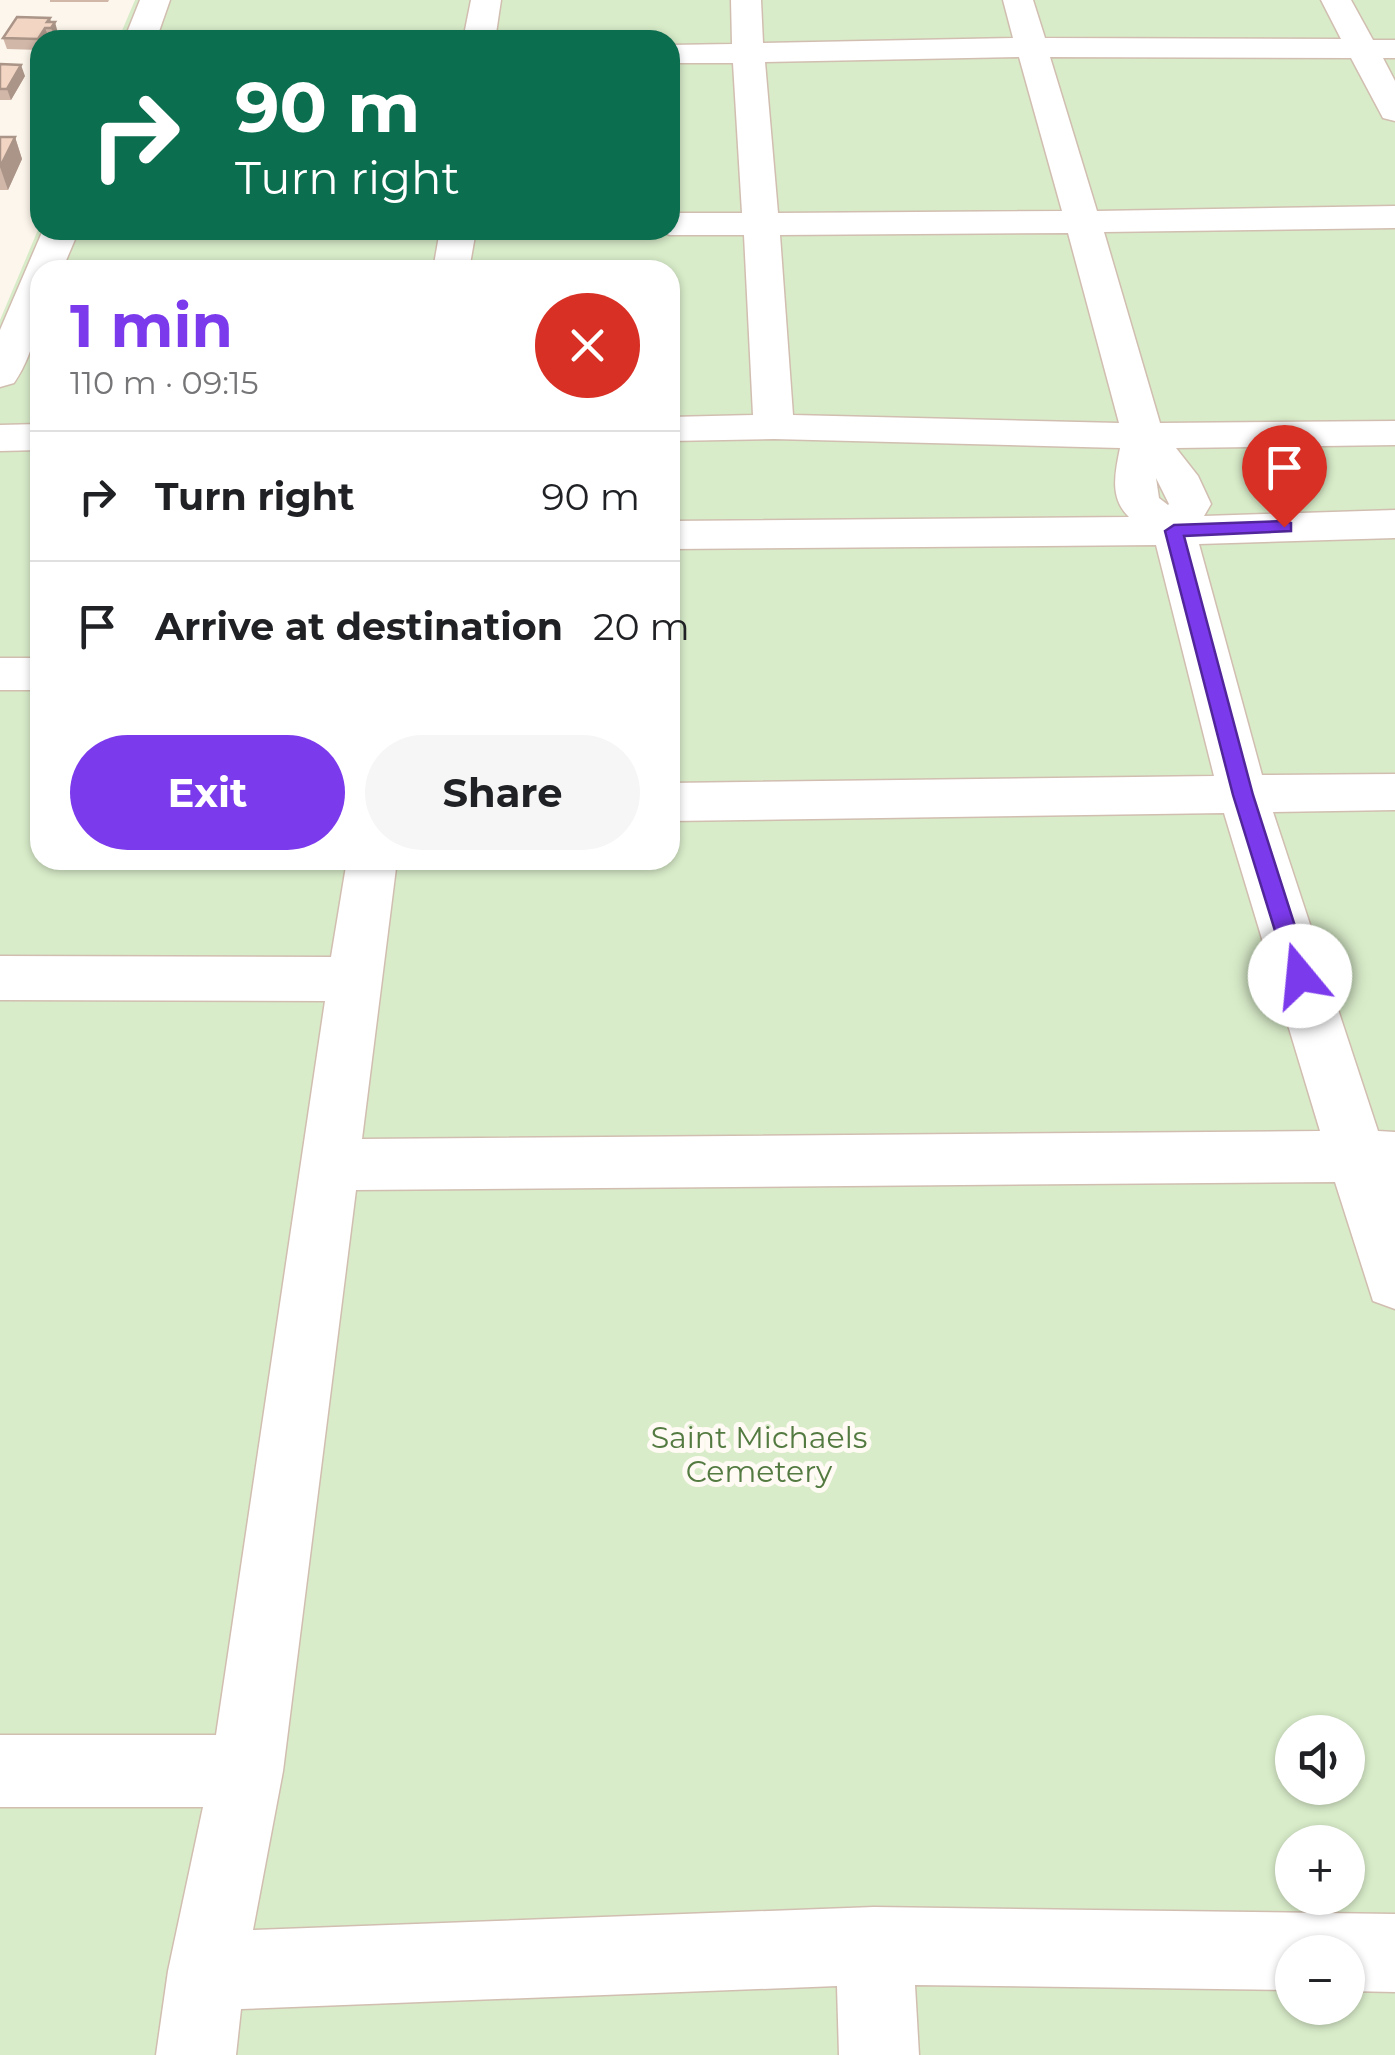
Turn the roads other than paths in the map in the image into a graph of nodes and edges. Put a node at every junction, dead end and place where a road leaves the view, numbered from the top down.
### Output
1 (155, 0) edge
2 (486, 0) edge
3 (746, 0) edge
4 (1018, 0) edge
5 (1336, 0) edge
6 (144, 30) edge
7 (482, 30) edge
8 (1032, 48) junction
9 (1362, 49) junction
10 (1395, 49) edge
11 (748, 53) junction
12 (680, 54) edge
13 (1395, 111) edge
14 (1395, 217) edge
15 (1082, 222) junction
16 (680, 224) edge
17 (761, 224) junction
18 (30, 304) edge
19 (0, 375) edge
20 (774, 427) junction
21 (680, 430) edge
22 (1395, 433) edge
23 (1143, 436) junction
24 (0, 438) edge
25 (30, 438) edge
26 (1395, 524) edge
27 (1174, 531) junction
28 (680, 535) edge
29 (0, 674) edge
30 (30, 674) edge
31 (1395, 792) edge
32 (1243, 795) junction
33 (680, 802) edge
34 (371, 870) edge
35 (0, 978) edge
36 (355, 979) junction
37 (1376, 1156) edge
38 (327, 1166) junction
39 (1395, 1281) edge
40 (0, 1771) edge
41 (247, 1771) junction
42 (874, 1946) junction
43 (1395, 1952) edge
44 (207, 1971) junction
45 (196, 2055) edge
46 (879, 2055) edge

1 - 6 lane
2 - 7 lane
3 - 11 lane
4 - 8 lane
5 - 9 lane
8 - 9 lane
8 - 11 lane
8 - 15 lane
9 - 10 lane
9 - 13 lane
11 - 12 lane
11 - 17 lane
14 - 15 lane
15 - 17 lane
15 - 23 lane
16 - 17 lane
17 - 20 lane
18 - 19 lane
20 - 21 lane
20 - 23 lane
22 - 23 lane
23 - 27 lane
24 - 25 lane
26 - 27 lane
27 - 28 lane
27 - 32 lane
29 - 30 lane
31 - 32 lane
32 - 33 lane
32 - 37 lane
34 - 36 lane
35 - 36 lane
36 - 38 lane
37 - 38 lane
37 - 39 lane
38 - 41 lane
40 - 41 lane
41 - 44 lane
42 - 43 lane
42 - 44 lane
42 - 46 lane
44 - 45 lane

